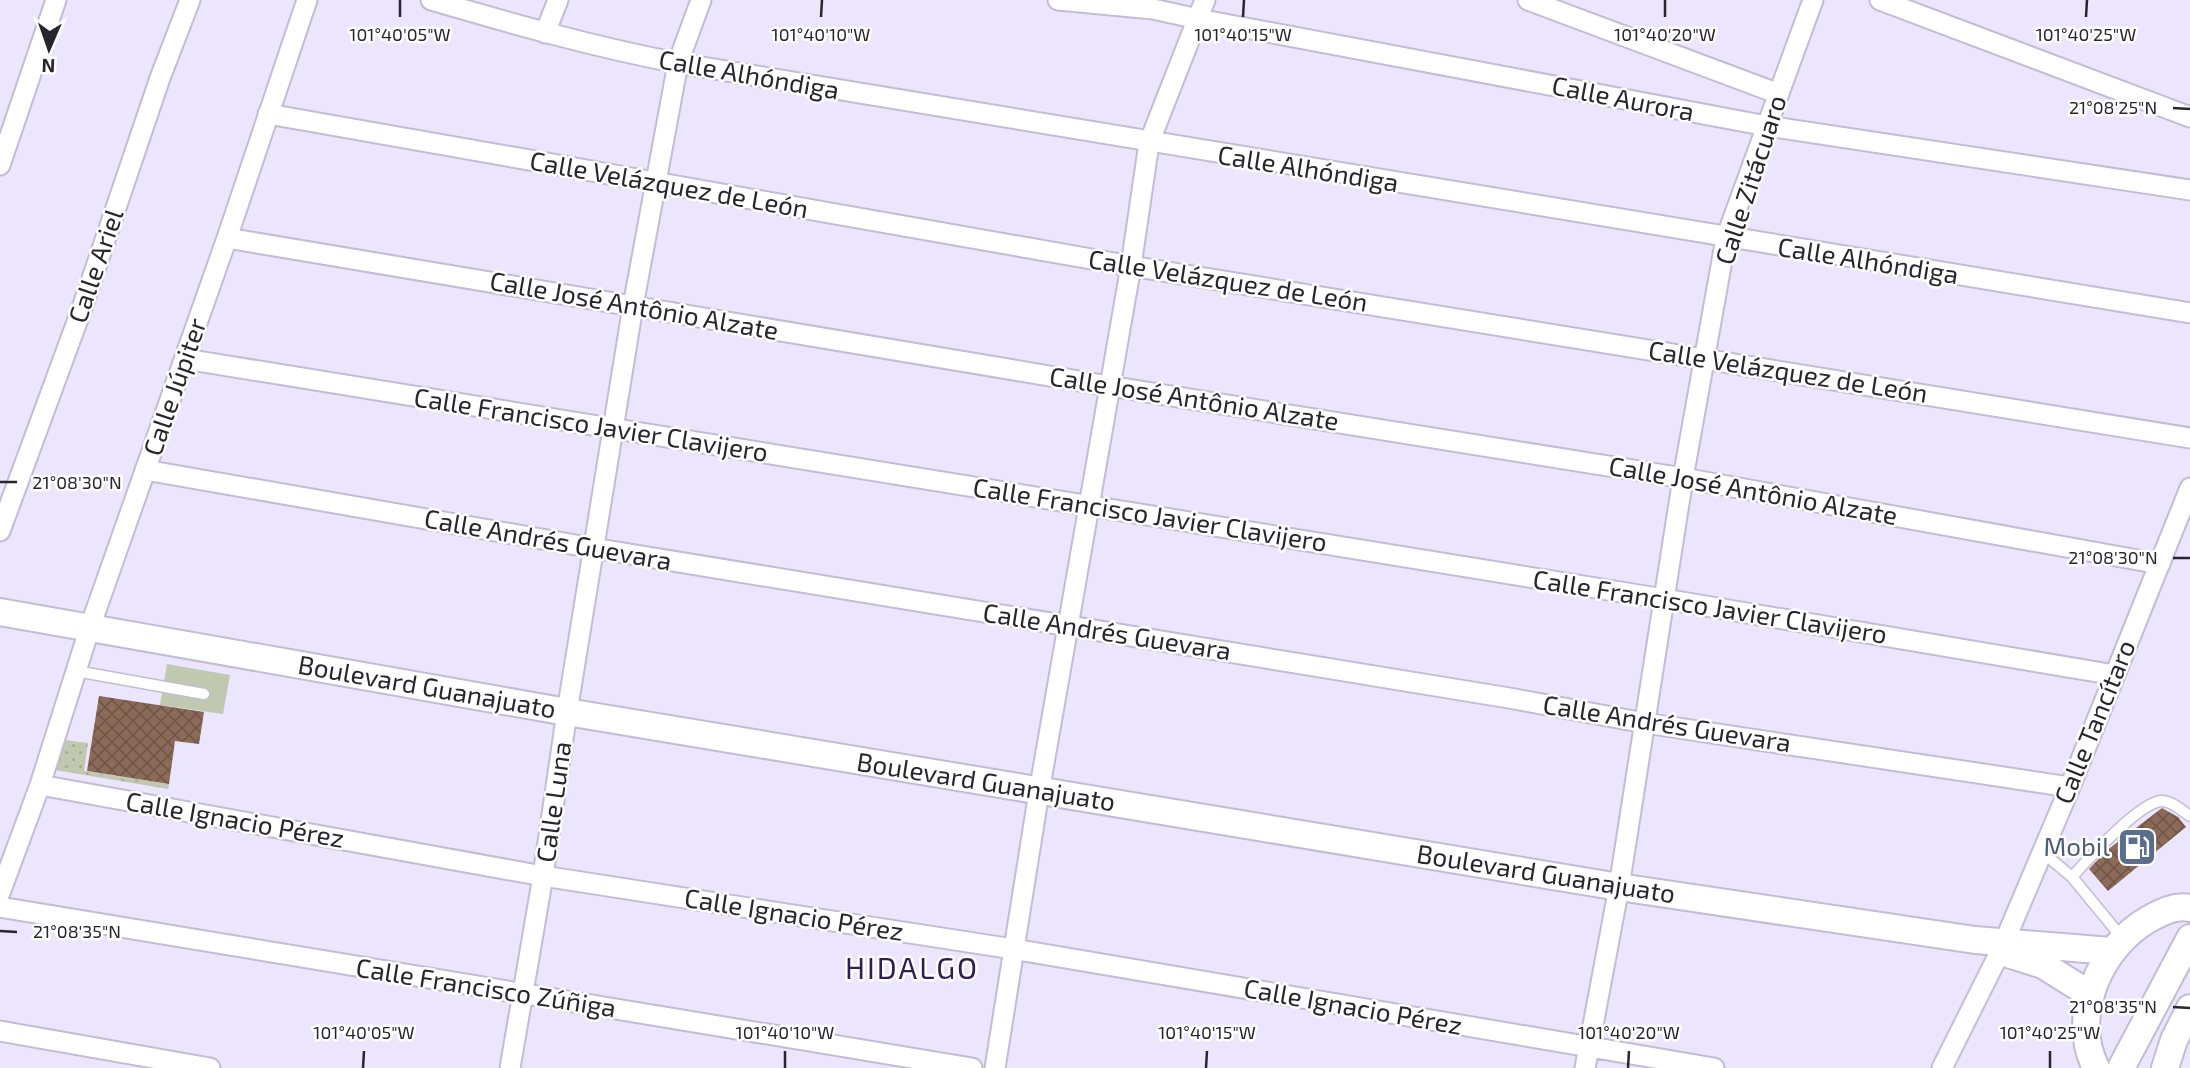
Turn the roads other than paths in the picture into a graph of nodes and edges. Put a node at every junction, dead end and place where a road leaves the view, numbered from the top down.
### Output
1 (56, 0) edge
2 (190, 0) edge
3 (307, 0) edge
4 (431, 0) edge
5 (558, 0) edge
6 (701, 0) edge
7 (1058, 0) edge
8 (1205, 0) edge
9 (1528, 0) edge
10 (1813, 0) edge
11 (1880, 0) edge
12 (1146, 4) edge
13 (1198, 19) junction
14 (545, 33) junction
15 (678, 63) junction
16 (1779, 94) junction
17 (268, 114) junction
18 (2190, 117) edge
19 (1767, 126) junction
20 (1149, 143) junction
21 (0, 165) edge
22 (655, 183) junction
23 (2190, 190) edge
24 (227, 237) junction
25 (1726, 238) junction
26 (1131, 265) junction
27 (633, 306) junction
28 (2190, 313) edge
29 (1704, 358) junction
30 (185, 359) junction
31 (1109, 386) junction
32 (612, 428) junction
33 (2190, 438) edge
34 (145, 470) junction
35 (1683, 478) junction
36 (2190, 488) edge
37 (1090, 505) junction
38 (0, 531) edge
39 (593, 548) junction
40 (2160, 564) junction
41 (1664, 599) junction
42 (0, 612) edge
43 (1068, 625) junction
44 (90, 628) junction
45 (76, 671) junction
46 (2115, 675) junction
47 (204, 694) dead end
48 (566, 712) junction
49 (1645, 723) junction
50 (40, 785) junction
51 (2070, 787) junction
52 (1039, 792) junction
53 (2190, 816) edge
54 (2041, 851) junction
55 (543, 876) junction
56 (2072, 877) junction
57 (1619, 887) junction
58 (0, 893) edge
59 (0, 907) edge
60 (2190, 908) edge
61 (2190, 938) edge
62 (2117, 945) junction
63 (2002, 947) junction
64 (1013, 949) junction
65 (2190, 961) edge
66 (523, 995) junction
67 (2091, 995) junction
68 (2190, 1008) edge
69 (2190, 1022) edge
70 (0, 1031) edge
71 (2190, 1037) edge
72 (2146, 1044) dead end
73 (1588, 1047) junction
74 (209, 1068) edge
75 (510, 1068) edge
76 (972, 1068) edge
77 (995, 1068) edge
78 (1585, 1068) edge
79 (1714, 1068) edge
80 (1942, 1068) edge
81 (2096, 1068) edge
82 (2121, 1068) edge
83 (2170, 1068) edge

1 - 21 street
2 - 38 street, Calle Ariel
3 - 17 street, Calle Júpiter
4 - 14 street, Calle Alhóndiga
5 - 14 street
6 - 15 street, Calle Luna
7 - 12 street, Calle Aurora
8 - 13 street
9 - 16 street
10 - 16 street, Calle Zitácuaro
11 - 18 street
12 - 13 street, Calle Aurora
13 - 19 street, Calle Aurora
13 - 20 street
14 - 15 street, Calle Alhóndiga
15 - 20 street, Calle Alhóndiga
15 - 22 street, Calle Luna
16 - 19 street, Calle Zitácuaro
17 - 22 street, Calle Velázquez de León
17 - 24 street, Calle Júpiter
19 - 23 street, Calle Aurora
19 - 25 street, Calle Zitácuaro
20 - 25 street, Calle Alhóndiga
20 - 26 street
22 - 26 street, Calle Velázquez de León
22 - 27 street, Calle Luna
24 - 27 street, Calle José Antônio Alzate
24 - 30 street, Calle Júpiter
25 - 28 street, Calle Alhóndiga
25 - 29 street, Calle Zitácuaro
26 - 29 street, Calle Velázquez de León
26 - 31 street
27 - 31 street, Calle José Antônio Alzate
27 - 32 street, Calle Luna
29 - 33 street, Calle Velázquez de León
29 - 35 street, Calle Zitácuaro
30 - 32 street, Calle Francisco Javier Clavijero
30 - 34 street, Calle Júpiter
31 - 35 street, Calle José Antônio Alzate
31 - 37 street
32 - 37 street, Calle Francisco Javier Clavijero
32 - 39 street, Calle Luna
34 - 39 street, Calle Andrés Guevara
34 - 44 street, Calle Júpiter
35 - 40 street, Calle José Antônio Alzate
35 - 41 street, Calle Zitácuaro
36 - 40 street, Calle Tancítaro
37 - 41 street, Calle Francisco Javier Clavijero
37 - 43 street
39 - 43 street, Calle Andrés Guevara
39 - 48 street, Calle Luna
40 - 46 street, Calle Tancítaro
41 - 46 street, Calle Francisco Javier Clavijero
41 - 49 street, Calle Zitácuaro
42 - 44 street, Boulevard Guanajuato
43 - 49 street, Calle Andrés Guevara
43 - 52 street
44 - 45 street, Calle Júpiter
44 - 48 street, Boulevard Guanajuato
45 - 47 lane
45 - 50 street, Calle Júpiter
46 - 51 street, Calle Tancítaro
48 - 52 street, Boulevard Guanajuato
48 - 55 street, Calle Luna
49 - 51 street, Calle Andrés Guevara
49 - 57 street, Calle Zitácuaro
50 - 55 street, Calle Ignacio Pérez
50 - 58 street, Calle Júpiter
51 - 54 street, Calle Tancítaro
52 - 57 street, Boulevard Guanajuato
52 - 64 street
53 - 56 lane
54 - 56 lane
54 - 63 street, Calle Tancítaro
55 - 64 street, Calle Ignacio Pérez
55 - 66 street, Calle Luna
56 - 62 lane
57 - 63 street, Boulevard Guanajuato
57 - 73 street, Calle Zitácuaro
59 - 66 street, Calle Francisco Zúñiga
60 - 62 street
61 - 82 street
62 - 63 street, Boulevard Guanajuato
62 - 67 street
63 - 67 street, Boulevard Guanajuato
63 - 80 street, Calle Tancítaro
64 - 73 street, Calle Ignacio Pérez
64 - 77 street
65 - 72 lane
66 - 75 street, Calle Luna
66 - 76 street, Calle Francisco Zúñiga
67 - 81 street
68 - 83 street
69 - 83 lane
70 - 74 street
71 - 83 street
73 - 78 street, Calle Zitácuaro
73 - 79 street, Calle Ignacio Pérez

